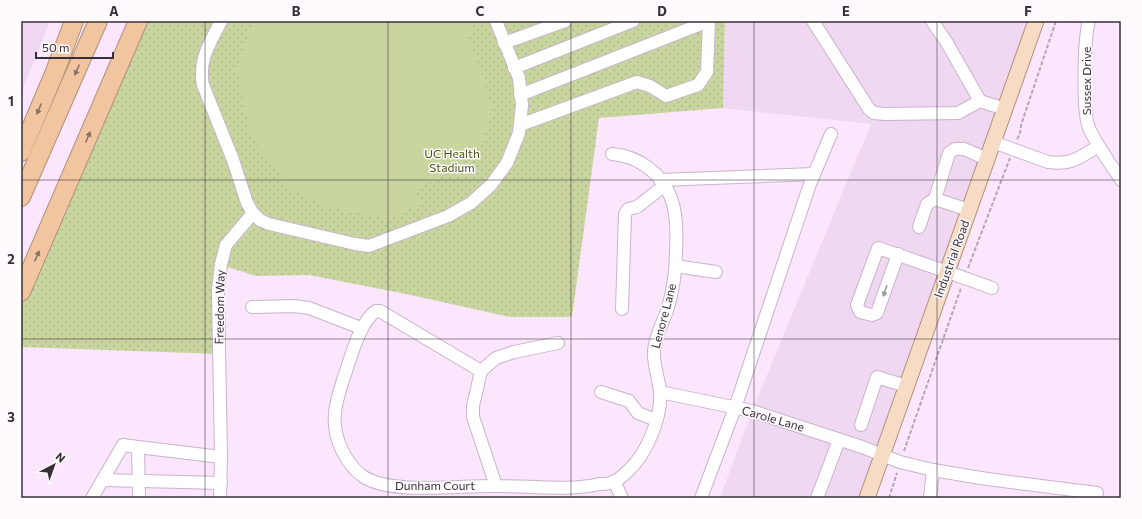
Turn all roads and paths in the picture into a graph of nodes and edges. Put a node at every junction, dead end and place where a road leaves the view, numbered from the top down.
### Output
1 (74, 21) edge
2 (98, 21) edge
3 (138, 21) edge
4 (220, 21) edge
5 (496, 21) edge
6 (565, 21) edge
7 (633, 21) edge
8 (709, 21) edge
9 (812, 21) edge
10 (932, 21) edge
11 (1036, 21) edge
12 (1056, 21) edge
13 (1089, 21) edge
14 (504, 43) junction
15 (514, 68) junction
16 (520, 95) junction
17 (980, 101) junction
18 (1005, 109) junction
19 (520, 125) junction
20 (831, 134) dead end
21 (1020, 134) dead end
22 (993, 142) junction
23 (1099, 146) junction
24 (21, 152) edge
25 (612, 154) dead end
26 (987, 159) junction
27 (1007, 165) dead end
28 (814, 174) junction
29 (1121, 180) edge
30 (663, 182) junction
31 (21, 197) edge
32 (935, 199) junction
33 (969, 210) junction
34 (253, 213) junction
35 (919, 227) dead end
36 (898, 254) junction
37 (972, 259) dead end
38 (676, 266) junction
39 (716, 272) dead end
40 (947, 272) junction
41 (992, 288) dead end
42 (21, 292) edge
43 (960, 292) dead end
44 (252, 307) dead end
45 (622, 309) dead end
46 (361, 328) junction
47 (558, 343) dead end
48 (481, 371) junction
49 (906, 386) junction
50 (601, 392) dead end
51 (660, 392) junction
52 (735, 408) junction
53 (656, 420) junction
54 (861, 425) dead end
55 (839, 440) junction
56 (905, 446) dead end
57 (138, 447) junction
58 (882, 454) junction
59 (221, 457) junction
60 (898, 470) dead end
61 (933, 470) junction
62 (103, 480) junction
63 (139, 481) junction
64 (614, 481) junction
65 (221, 483) junction
66 (496, 486) junction
67 (1097, 493) dead end
68 (92, 498) edge
69 (139, 498) edge
70 (220, 498) edge
71 (622, 498) edge
72 (701, 498) edge
73 (817, 498) edge
74 (867, 498) edge
75 (889, 498) edge
76 (930, 498) edge

1 -> 24 highway
2 -> 31 highway
42 -> 3 highway
4 - 34 street
5 - 14 street
6 - 14 street
7 - 15 street
8 - 16 street
8 - 19 street
9 - 17 street
10 - 17 street
11 - 18 main road, Industrial Road
12 - 21 path
13 - 23 street, Sussex Drive
14 - 15 street
15 - 16 street
16 - 19 street
17 - 18 street
18 - 22 main road, Industrial Road
19 - 34 street
20 - 28 street
22 - 23 street
22 - 26 main road, Industrial Road
23 - 29 street, Sussex Drive
25 - 30 street, Lenore Lane
26 - 32 street
26 - 33 main road, Industrial Road
27 - 37 path
28 - 30 street
28 - 52 street
30 - 38 street, Lenore Lane
30 - 45 street
32 - 33 street
32 - 35 street
33 - 40 main road, Industrial Road
34 - 59 street, Freedom Way
36 -> 36 street
36 - 40 street
38 - 39 street
38 - 51 street, Lenore Lane
40 - 41 street
40 - 49 main road, Industrial Road
43 - 56 path
44 - 46 street
46 - 48 street, Dunham Court
46 - 66 street, Dunham Court
47 - 48 street
48 - 66 street
49 - 54 street
49 - 58 main road, Industrial Road
50 - 53 street
51 - 52 street, Carole Lane
51 - 53 street, Dunham Court
52 - 55 street, Carole Lane
52 - 72 street
53 - 64 street, Dunham Court
55 - 58 street, Carole Lane
55 - 73 street
57 - 59 street
57 - 62 street
57 - 63 street
58 - 61 street, Carole Lane
58 - 74 main road, Industrial Road
59 - 65 street, Freedom Way
60 - 75 path
61 - 67 street, Carole Lane
61 - 76 street
62 - 63 street
62 - 68 street
63 - 65 street
63 - 69 street
64 - 66 street, Dunham Court
64 - 71 street
65 - 70 street, Freedom Way

